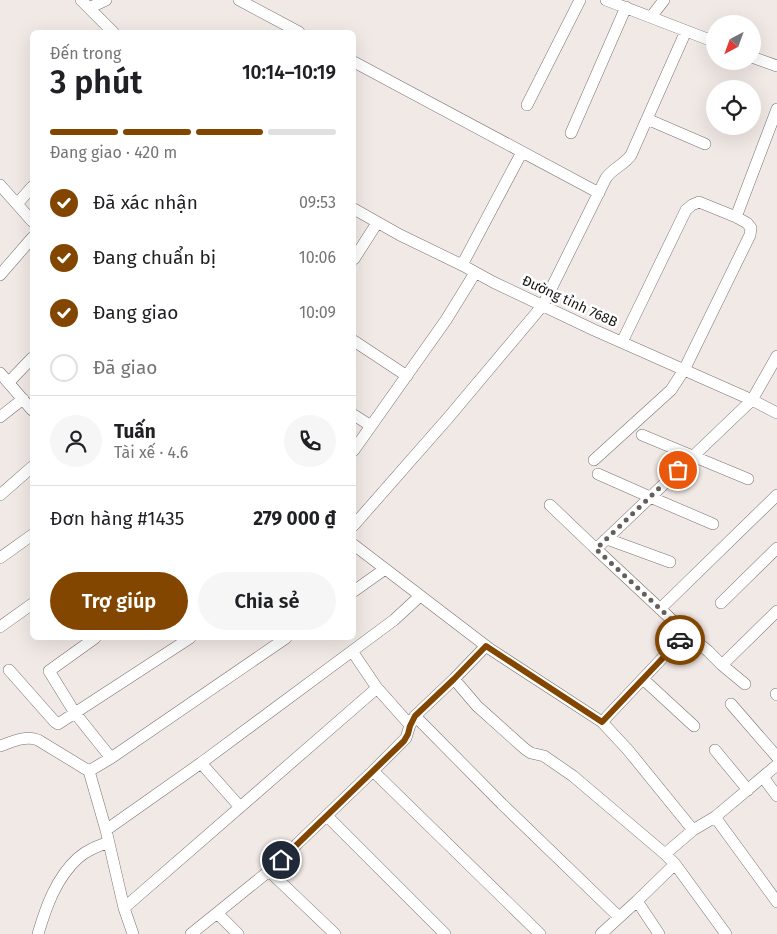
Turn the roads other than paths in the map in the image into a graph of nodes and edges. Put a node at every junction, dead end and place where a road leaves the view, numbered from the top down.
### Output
1 (80, 0) edge
2 (106, 0) edge
3 (239, 0) edge
4 (580, 0) edge
5 (606, 0) edge
6 (664, 0) edge
7 (89, 8) junction
8 (626, 8) junction
9 (651, 17) junction
10 (111, 30) edge
11 (295, 30) edge
12 (686, 31) junction
13 (706, 39) edge
14 (761, 60) edge
15 (356, 63) edge
16 (777, 66) edge
17 (527, 105) dead end
18 (777, 109) edge
19 (647, 119) junction
20 (571, 134) dead end
21 (706, 144) dead end
22 (522, 152) junction
23 (0, 185) edge
24 (30, 188) edge
25 (599, 193) junction
26 (17, 204) junction
27 (356, 210) edge
28 (736, 217) junction
29 (30, 219) edge
30 (377, 222) junction
31 (30, 240) edge
32 (356, 256) edge
33 (0, 257) edge
34 (462, 265) junction
35 (8, 266) junction
36 (475, 273) junction
37 (0, 275) edge
38 (543, 305) junction
39 (356, 342) edge
40 (622, 342) junction
41 (777, 356) edge
42 (30, 360) edge
43 (684, 370) junction
44 (0, 373) edge
45 (408, 376) junction
46 (9, 382) junction
47 (23, 399) junction
48 (752, 400) junction
49 (30, 408) edge
50 (777, 413) edge
51 (356, 415) edge
52 (0, 416) edge
53 (371, 426) junction
54 (642, 435) dead end
55 (356, 447) edge
56 (693, 456) junction
57 (594, 460) dead end
58 (30, 469) edge
59 (598, 474) dead end
60 (748, 479) dead end
61 (0, 495) edge
62 (777, 495) edge
63 (650, 497) junction
64 (550, 505) dead end
65 (356, 523) edge
66 (713, 524) dead end
67 (30, 536) edge
68 (604, 540) junction
69 (356, 547) edge
70 (777, 548) edge
71 (596, 549) junction
72 (0, 558) edge
73 (670, 562) dead end
74 (385, 569) junction
75 (356, 590) edge
76 (420, 596) junction
77 (722, 603) dead end
78 (30, 605) edge
79 (660, 609) junction
80 (777, 611) edge
81 (0, 626) edge
82 (686, 633) junction
83 (92, 640) edge
84 (187, 640) edge
85 (283, 640) edge
86 (486, 646) junction
87 (352, 651) junction
88 (722, 665) junction
89 (9, 670) dead end
90 (454, 679) junction
91 (643, 679) junction
92 (745, 684) dead end
93 (377, 688) junction
94 (731, 704) dead end
95 (75, 713) junction
96 (412, 721) junction
97 (602, 722) junction
98 (694, 726) dead end
99 (1, 745) edge
100 (716, 750) dead end
101 (777, 757) edge
102 (111, 758) junction
103 (201, 762) junction
104 (777, 765) edge
105 (89, 771) junction
106 (373, 771) junction
107 (763, 777) junction
108 (748, 790) junction
109 (777, 796) edge
110 (240, 807) junction
111 (327, 816) junction
112 (715, 817) junction
113 (106, 830) junction
114 (693, 830) junction
115 (109, 842) junction
116 (665, 854) junction
117 (675, 864) junction
118 (269, 871) junction
119 (637, 901) junction
120 (777, 902) edge
121 (124, 908) junction
122 (217, 913) junction
123 (619, 917) junction
124 (38, 934) edge
125 (133, 934) edge
126 (191, 934) edge
127 (238, 934) edge
128 (335, 934) edge
129 (445, 934) edge
130 (540, 934) edge
131 (601, 934) edge
132 (659, 934) edge
133 (726, 934) edge

1 - 7 street
2 - 7 street
3 - 11 street
4 - 17 street
5 - 8 street
6 - 9 street
7 - 10 street
8 - 9 street
8 - 20 street
9 - 12 street
12 - 13 street
12 - 19 street
14 - 16 street
15 - 22 street
18 - 28 street
19 - 21 street
19 - 25 street
22 - 25 street
22 - 34 street
23 - 26 street
24 - 26 street
25 - 38 street
26 - 29 street
27 - 30 street, Đường tỉnh 768B
28 - 40 street
28 - 43 street
30 - 32 street
30 - 34 street, Đường tỉnh 768B
31 - 35 street
33 - 35 street
34 - 36 street, Đường tỉnh 768B
35 - 37 street
36 - 38 street, Đường tỉnh 768B
36 - 45 street
38 - 40 street, Đường tỉnh 768B
38 - 65 street
39 - 45 street
40 - 43 street, Đường tỉnh 768B
41 - 48 street
42 - 46 street
43 - 48 street, Đường tỉnh 768B
43 - 57 street
44 - 46 street
45 - 53 street
46 - 47 street
47 - 49 street
47 - 52 street
48 - 50 street, Đường tỉnh 768B
48 - 56 street
51 - 53 street
53 - 55 street
54 - 56 street
56 - 60 street
56 - 63 street
58 - 61 street
59 - 63 street
62 - 79 street
63 - 66 street
63 - 68 street
64 - 71 street
67 - 72 street
68 - 71 street
68 - 73 street
69 - 74 street
70 - 77 street
71 - 79 street
74 - 75 street
74 - 76 street
76 - 86 street
76 - 87 street
78 - 81 street
79 - 82 street
80 - 88 street
82 - 88 street
82 - 91 street
83 - 95 street
84 - 95 street
85 - 102 street
86 - 90 street
86 - 97 street
87 - 93 street
87 - 103 street
88 - 92 street
89 - 95 street
90 - 96 street
90 - 116 street
91 - 97 street
91 - 98 street
93 - 96 street
93 - 110 street
94 - 101 street
95 - 102 street
96 - 106 street
96 - 123 street
97 - 114 street
99 - 105 street
100 - 108 street
102 - 105 street
103 - 110 street
103 - 113 street
104 - 107 street
105 - 113 street
106 - 111 street
106 - 130 street
107 - 108 street
107 - 109 street
108 - 112 street
110 - 121 street
111 - 118 street
111 - 129 street
112 - 114 street
112 - 120 street
113 - 115 street
114 - 116 street
115 - 121 street
115 - 124 street
116 - 117 street
117 - 119 street
117 - 133 street
118 - 122 street
118 - 128 street
119 - 123 street
119 - 132 street
121 - 125 street
122 - 126 street
122 - 127 street
123 - 131 street

